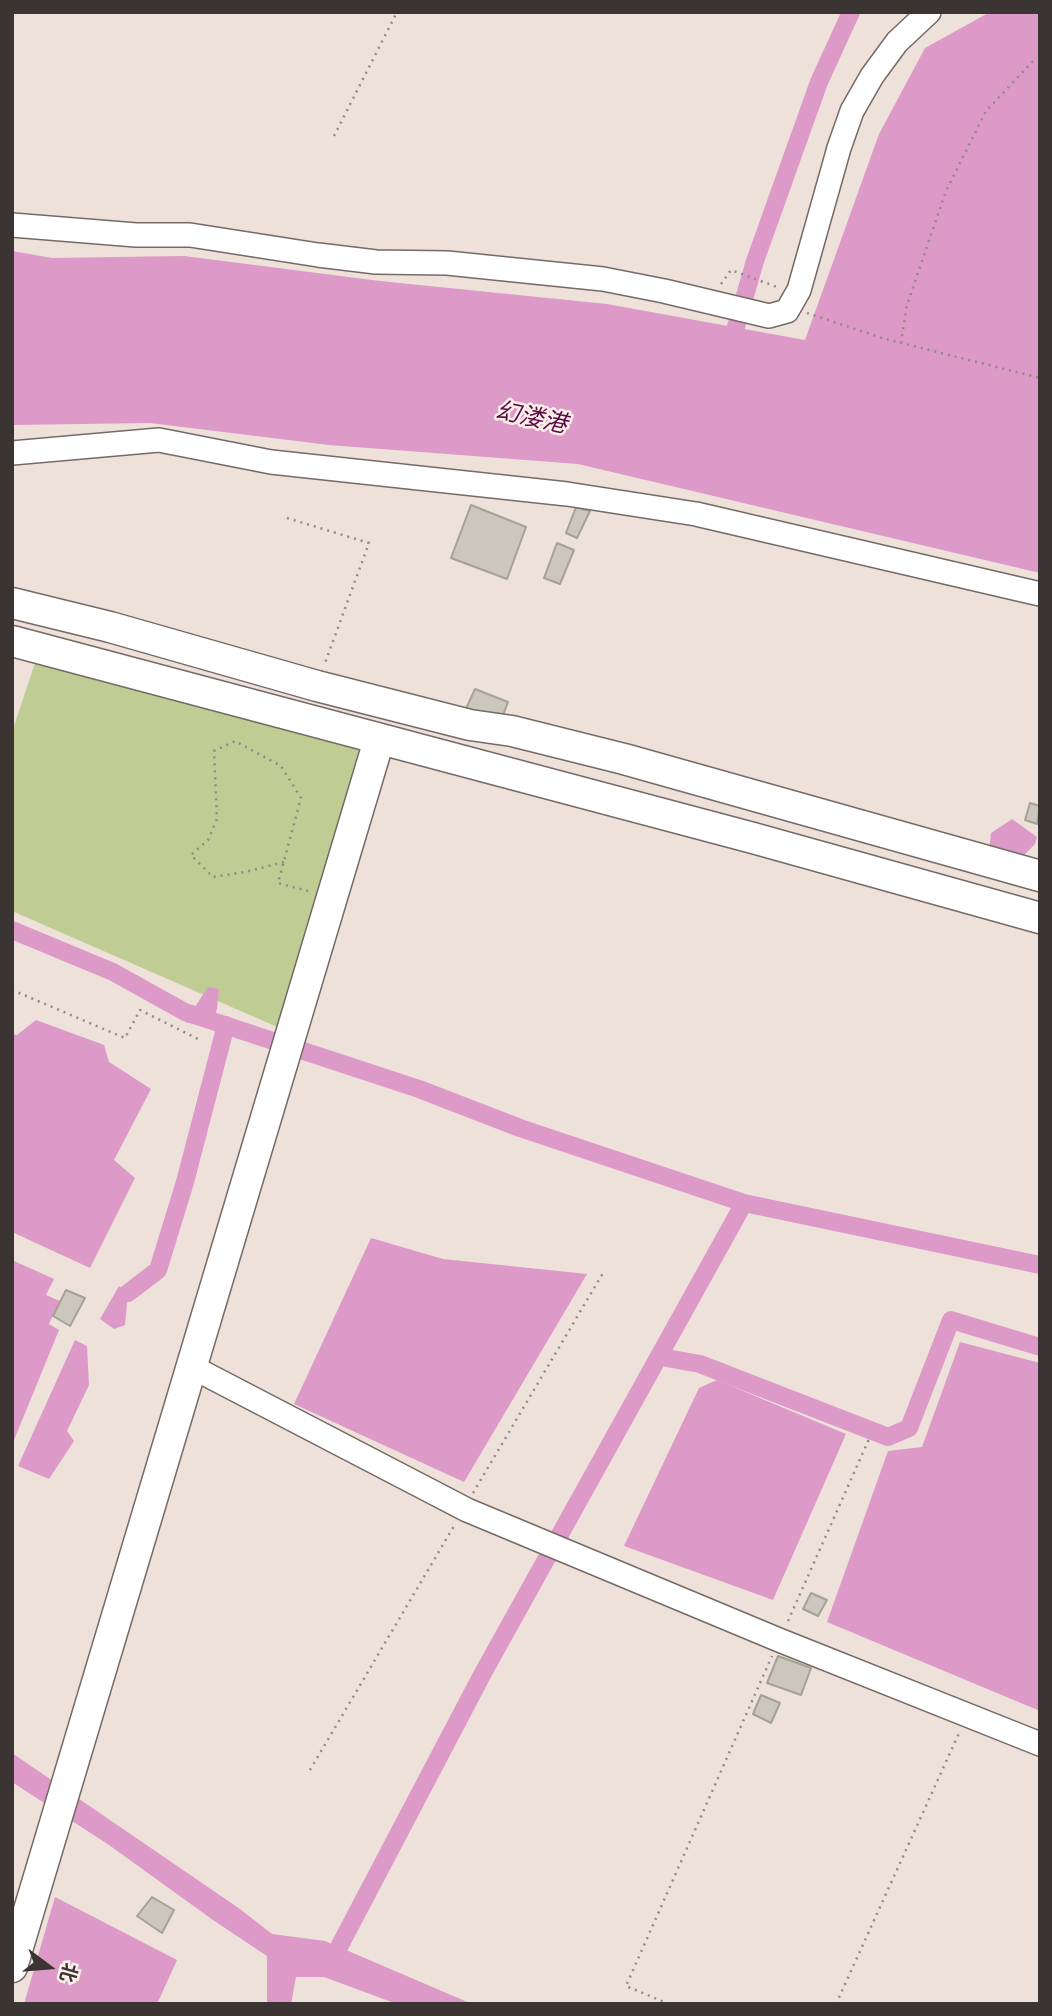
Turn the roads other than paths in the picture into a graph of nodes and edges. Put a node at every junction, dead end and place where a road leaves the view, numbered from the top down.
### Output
1 (929, 12) edge
2 (12, 225) edge
3 (12, 453) edge
4 (1040, 594) edge
5 (12, 603) edge
6 (12, 641) edge
7 (470, 726) junction
8 (379, 740) junction
9 (460, 761) junction
10 (1040, 876) edge
11 (1040, 918) edge
12 (192, 1367) junction
13 (1040, 1744) edge
14 (12, 1967) edge

1 - 2 street
3 - 4 street
5 - 7 main road
6 - 8 main road
7 - 9 main road
7 - 10 main road
8 - 9 main road
8 - 12 main road
9 - 11 main road
12 - 13 street
12 - 14 main road

